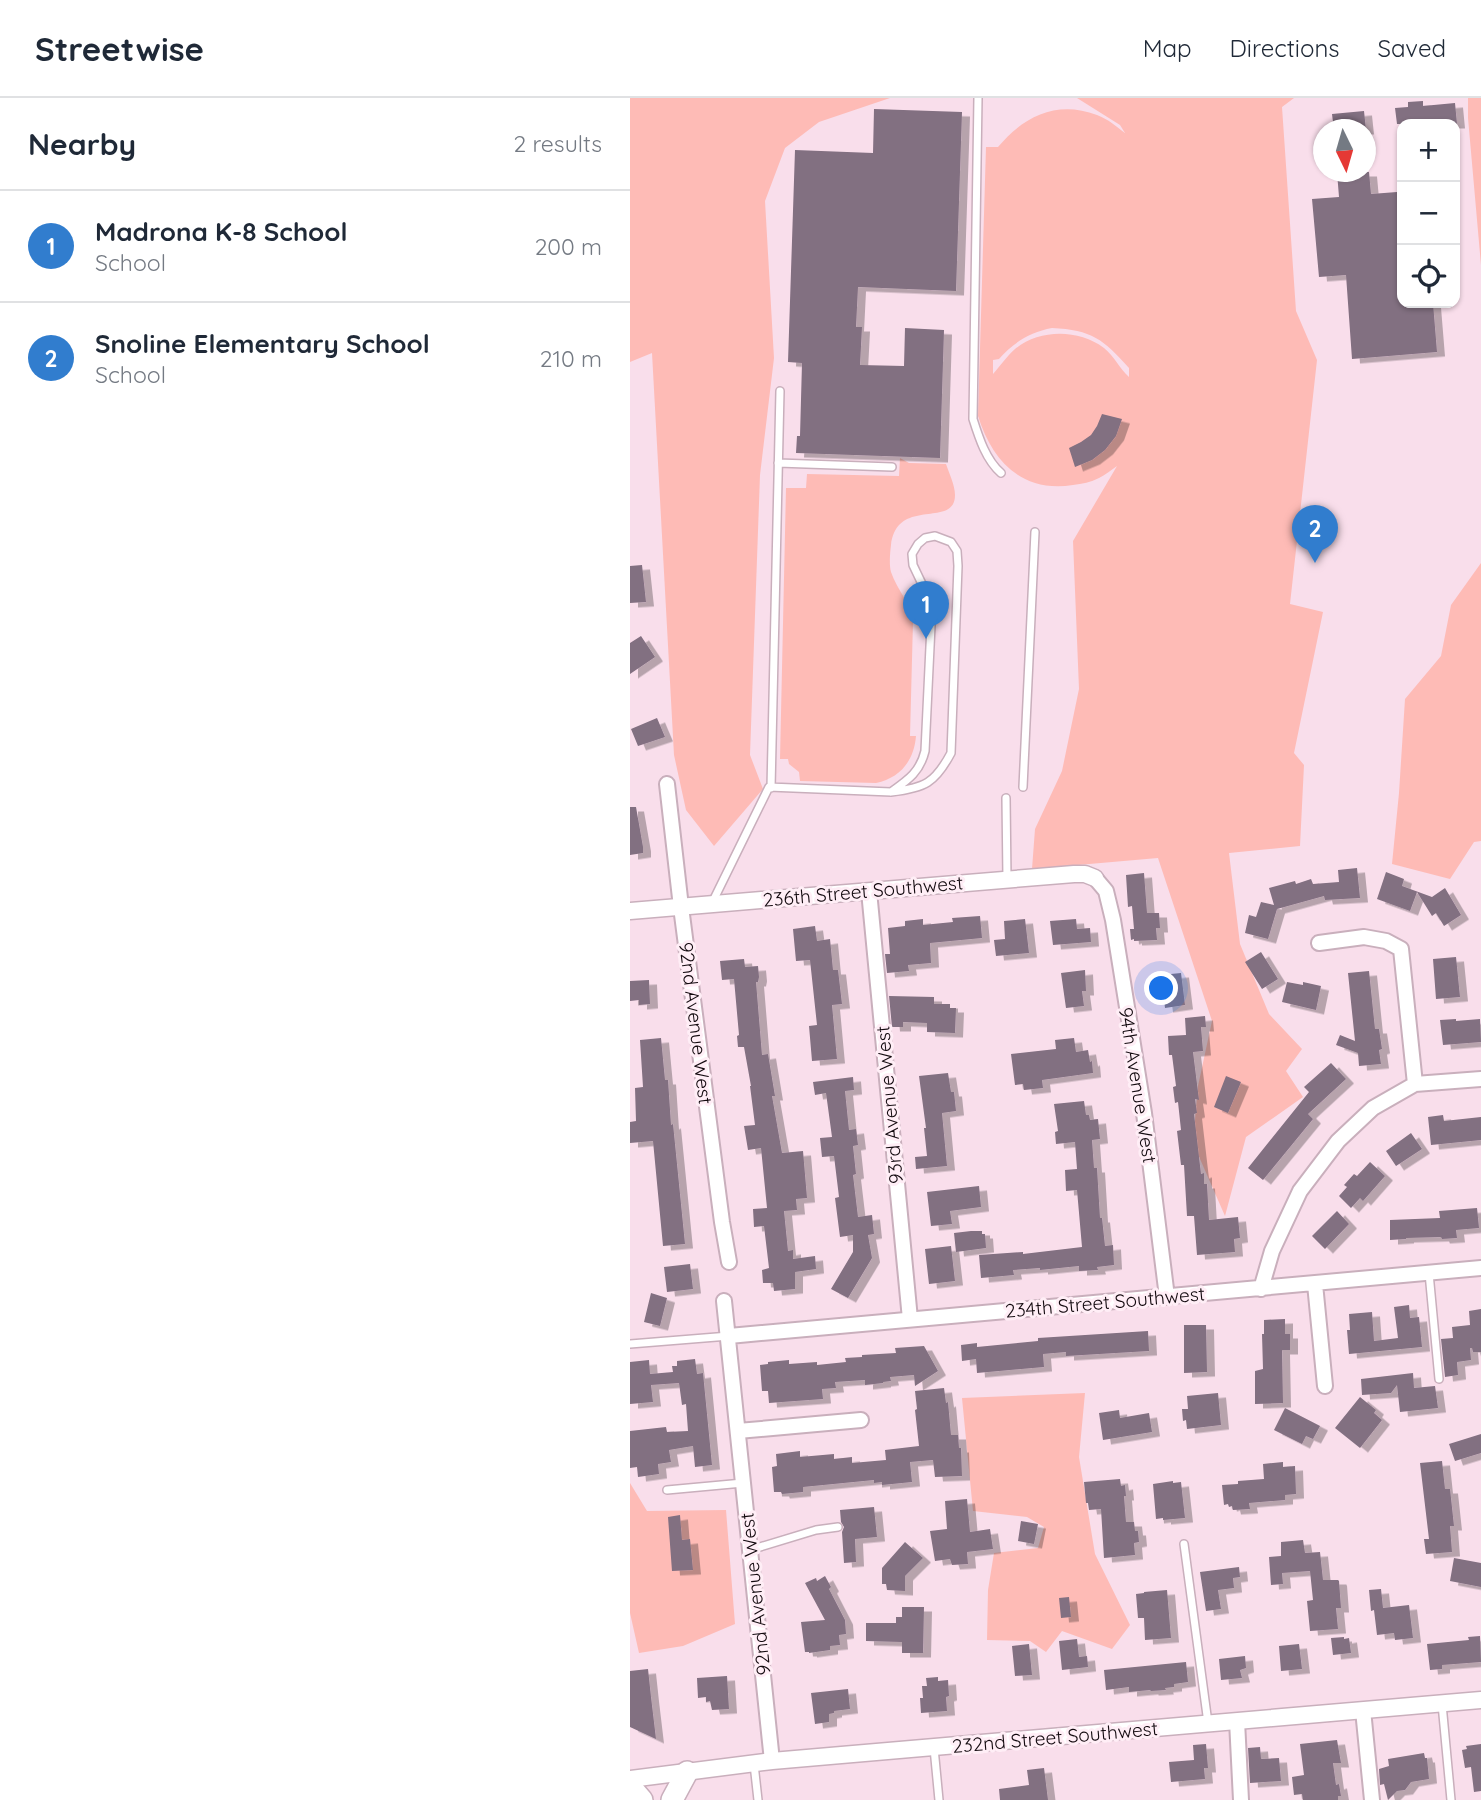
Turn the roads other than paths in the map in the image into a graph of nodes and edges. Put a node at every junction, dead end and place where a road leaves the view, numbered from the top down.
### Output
1 (978, 98) edge
2 (780, 391) dead end
3 (778, 463) junction
4 (892, 467) dead end
5 (1001, 473) dead end
6 (1035, 531) dead end
7 (667, 784) dead end
8 (1023, 787) dead end
9 (771, 788) junction
10 (891, 792) junction
11 (1006, 798) dead end
12 (1095, 878) joint
13 (1007, 879) junction
14 (869, 891) junction
15 (712, 904) junction
16 (681, 907) junction
17 (630, 911) edge
18 (1319, 943) dead end
19 (1481, 1079) edge
20 (1415, 1084) junction
21 (729, 1262) dead end
22 (1481, 1268) edge
23 (1429, 1273) junction
24 (1315, 1284) junction
25 (1261, 1289) junction
26 (1167, 1297) junction
27 (724, 1301) dead end
28 (910, 1319) junction
29 (729, 1336) junction
30 (630, 1345) edge
31 (1439, 1379) dead end
32 (1325, 1386) dead end
33 (861, 1420) dead end
34 (738, 1431) junction
35 (743, 1483) junction
36 (667, 1490) dead end
37 (838, 1527) dead end
38 (1184, 1544) dead end
39 (750, 1550) junction
40 (1481, 1700) edge
41 (1441, 1703) junction
42 (1363, 1710) junction
43 (1237, 1721) junction
44 (1208, 1724) junction
45 (933, 1747) junction
46 (772, 1761) junction
47 (754, 1764) junction
48 (687, 1772) junction
49 (630, 1779) edge
50 (630, 1786) edge
51 (642, 1800) edge
52 (672, 1800) edge
53 (758, 1800) edge
54 (939, 1800) edge
55 (1241, 1800) edge
56 (1372, 1800) edge
57 (1451, 1800) edge

1 - 5 lane
2 - 3 lane
3 - 4 lane
3 - 9 lane
6 - 8 lane
7 - 16 street, 92nd Avenue West
9 - 10 lane
9 - 15 lane
10 - 10 lane
11 - 13 lane
12 - 13 street, 236th Street Southwest
12 - 26 street, 94th Avenue West
13 - 14 street, 236th Street Southwest
14 - 15 street, 236th Street Southwest
14 - 28 street, 93rd Avenue West
15 - 16 street, 236th Street Southwest
16 - 17 street, 236th Street Southwest
16 - 21 street, 92nd Avenue West
18 - 20 street
19 - 20 street
20 - 25 street
22 - 23 street, 234th Street Southwest
23 - 24 street, 234th Street Southwest
23 - 31 lane
24 - 25 street, 234th Street Southwest
24 - 32 street
25 - 26 street, 234th Street Southwest
26 - 28 street, 234th Street Southwest
27 - 29 street, 92nd Avenue West
28 - 29 street, 234th Street Southwest
29 - 30 lane
29 - 34 street, 92nd Avenue West
33 - 34 street
34 - 35 street, 92nd Avenue West
35 - 36 lane
35 - 39 street, 92nd Avenue West
37 - 39 lane
38 - 44 lane
39 - 46 street, 92nd Avenue West
40 - 41 street, 232nd Street Southwest
41 - 42 street, 232nd Street Southwest
41 - 57 lane
42 - 43 street, 232nd Street Southwest
42 - 56 street
43 - 44 street, 232nd Street Southwest
43 - 55 street
44 - 45 street, 232nd Street Southwest
45 - 46 street, 232nd Street Southwest
45 - 54 lane
46 - 47 street, 232nd Street Southwest
47 - 48 street, 232nd Street Southwest
47 - 53 lane
48 - 49 street, 232nd Street Southwest
48 - 52 main road
50 - 51 main road

